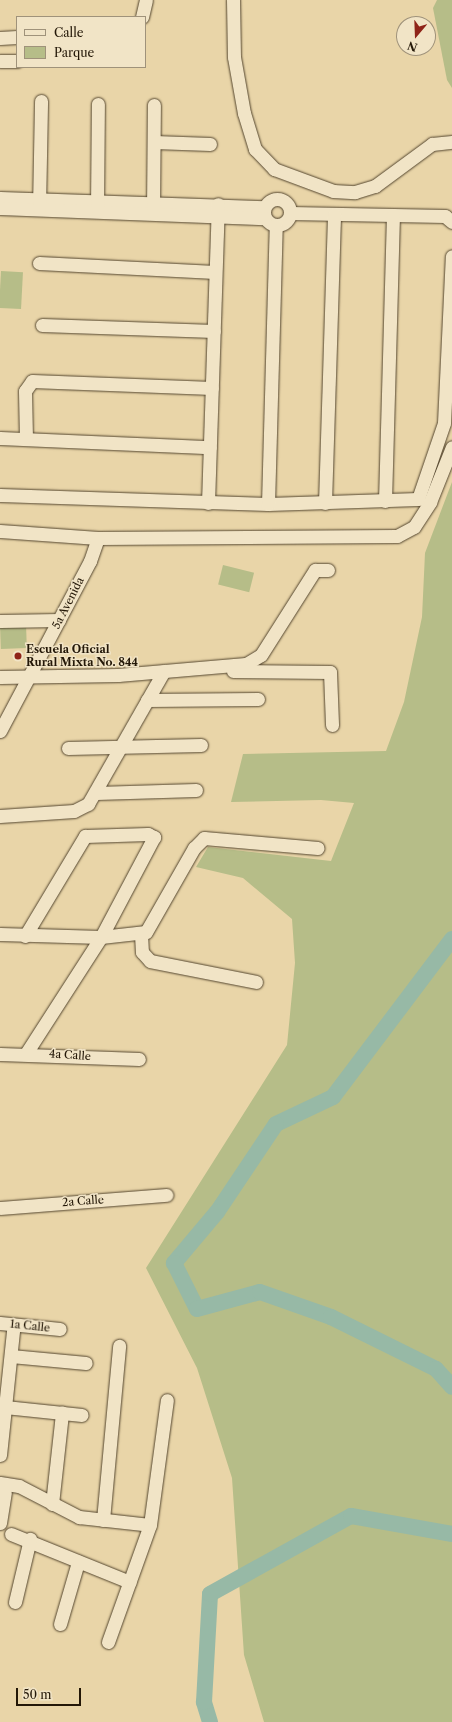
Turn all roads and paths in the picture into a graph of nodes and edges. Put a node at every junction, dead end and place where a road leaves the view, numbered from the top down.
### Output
1 (146, 0) edge
2 (233, 0) edge
3 (142, 16) edge
4 (16, 37) edge
5 (0, 38) edge
6 (0, 61) edge
7 (16, 61) edge
8 (41, 101) dead end
9 (98, 104) dead end
10 (154, 105) dead end
11 (154, 142) junction
12 (452, 142) edge
13 (210, 144) dead end
14 (0, 198) edge
15 (39, 204) junction
16 (97, 206) junction
17 (153, 207) junction
18 (0, 208) edge
19 (217, 209) junction
20 (264, 212) junction
21 (290, 213) junction
22 (334, 214) junction
23 (392, 215) junction
24 (452, 222) edge
25 (276, 225) junction
26 (452, 256) edge
27 (39, 263) dead end
28 (216, 272) junction
29 (42, 325) dead end
30 (214, 331) junction
31 (212, 388) junction
32 (0, 438) edge
33 (26, 440) junction
34 (210, 447) junction
35 (452, 447) edge
36 (0, 495) edge
37 (385, 501) junction
38 (208, 503) junction
39 (325, 503) junction
40 (268, 504) junction
41 (3, 535) edge
42 (98, 538) junction
43 (328, 570) dead end
44 (59, 620) junction
45 (0, 621) edge
46 (210, 666) junction
47 (164, 671) junction
48 (30, 676) junction
49 (0, 677) edge
50 (258, 699) dead end
51 (147, 700) junction
52 (332, 725) dead end
53 (0, 731) edge
54 (201, 745) dead end
55 (68, 748) dead end
56 (119, 748) junction
57 (196, 790) dead end
58 (96, 793) junction
59 (0, 816) edge
60 (318, 848) dead end
61 (0, 934) edge
62 (141, 934) junction
63 (25, 936) junction
64 (101, 937) junction
65 (256, 982) dead end
66 (27, 1052) junction
67 (0, 1054) edge
68 (139, 1060) dead end
69 (166, 1195) dead end
70 (0, 1208) edge
71 (0, 1323) edge
72 (60, 1329) dead end
73 (13, 1331) dead end
74 (119, 1346) dead end
75 (10, 1356) junction
76 (86, 1363) dead end
77 (167, 1400) dead end
78 (5, 1407) junction
79 (62, 1413) junction
80 (82, 1415) dead end
81 (0, 1455) edge
82 (2, 1487) edge
83 (52, 1504) junction
84 (1, 1516) edge
85 (103, 1520) junction
86 (150, 1525) junction
87 (12, 1534) dead end
88 (30, 1539) junction
89 (78, 1562) junction
90 (130, 1582) junction
91 (15, 1602) dead end
92 (60, 1624) dead end
93 (108, 1642) dead end

1 - 3 street
2 - 12 street
4 - 5 street
6 - 7 street
8 - 15 street
9 - 16 street
10 - 11 street
11 - 13 street
11 - 17 street
14 - 15 street
15 - 16 street
15 - 18 street
16 - 17 street
17 - 19 street
19 - 20 street
19 - 28 street
20 - 21 street
20 - 25 street
21 - 22 street
21 - 25 street
22 - 23 street
22 - 39 street
23 - 24 street
23 - 37 street
25 - 40 street
26 - 37 street
27 - 28 street
28 - 30 street
29 - 30 street
30 - 31 street
31 - 33 street
31 - 34 street
32 - 33 street
33 - 34 street
34 - 38 street
35 - 42 street
36 - 38 street
37 - 39 street
38 - 40 street
39 - 40 street
41 - 42 street
42 - 44 street, 5a Avenida
43 - 46 street
44 - 45 street
44 - 48 street, 5a Avenida
46 - 47 street
46 - 52 street
47 - 48 street
47 - 51 street
48 - 49 street
48 - 53 street, 5a Avenida
50 - 51 street
51 - 56 street
54 - 56 street
55 - 56 street
56 - 58 street
57 - 58 street
58 - 59 street
60 - 62 street
61 - 63 street
62 - 64 street
62 - 65 street
63 - 64 street
63 - 64 street
64 - 66 street
66 - 67 street, 4a Calle
66 - 68 street, 4a Calle
69 - 70 street, 2a Calle
71 - 72 street, 1a Calle
73 - 75 street
74 - 85 street
75 - 76 street
75 - 78 street
77 - 86 street
78 - 79 street
78 - 81 street
79 - 80 street
79 - 83 street
82 - 83 street
82 - 84 street
83 - 85 street
85 - 86 street
86 - 90 street
87 - 88 street
88 - 89 street
88 - 91 street
89 - 90 street
89 - 92 street
90 - 93 street

